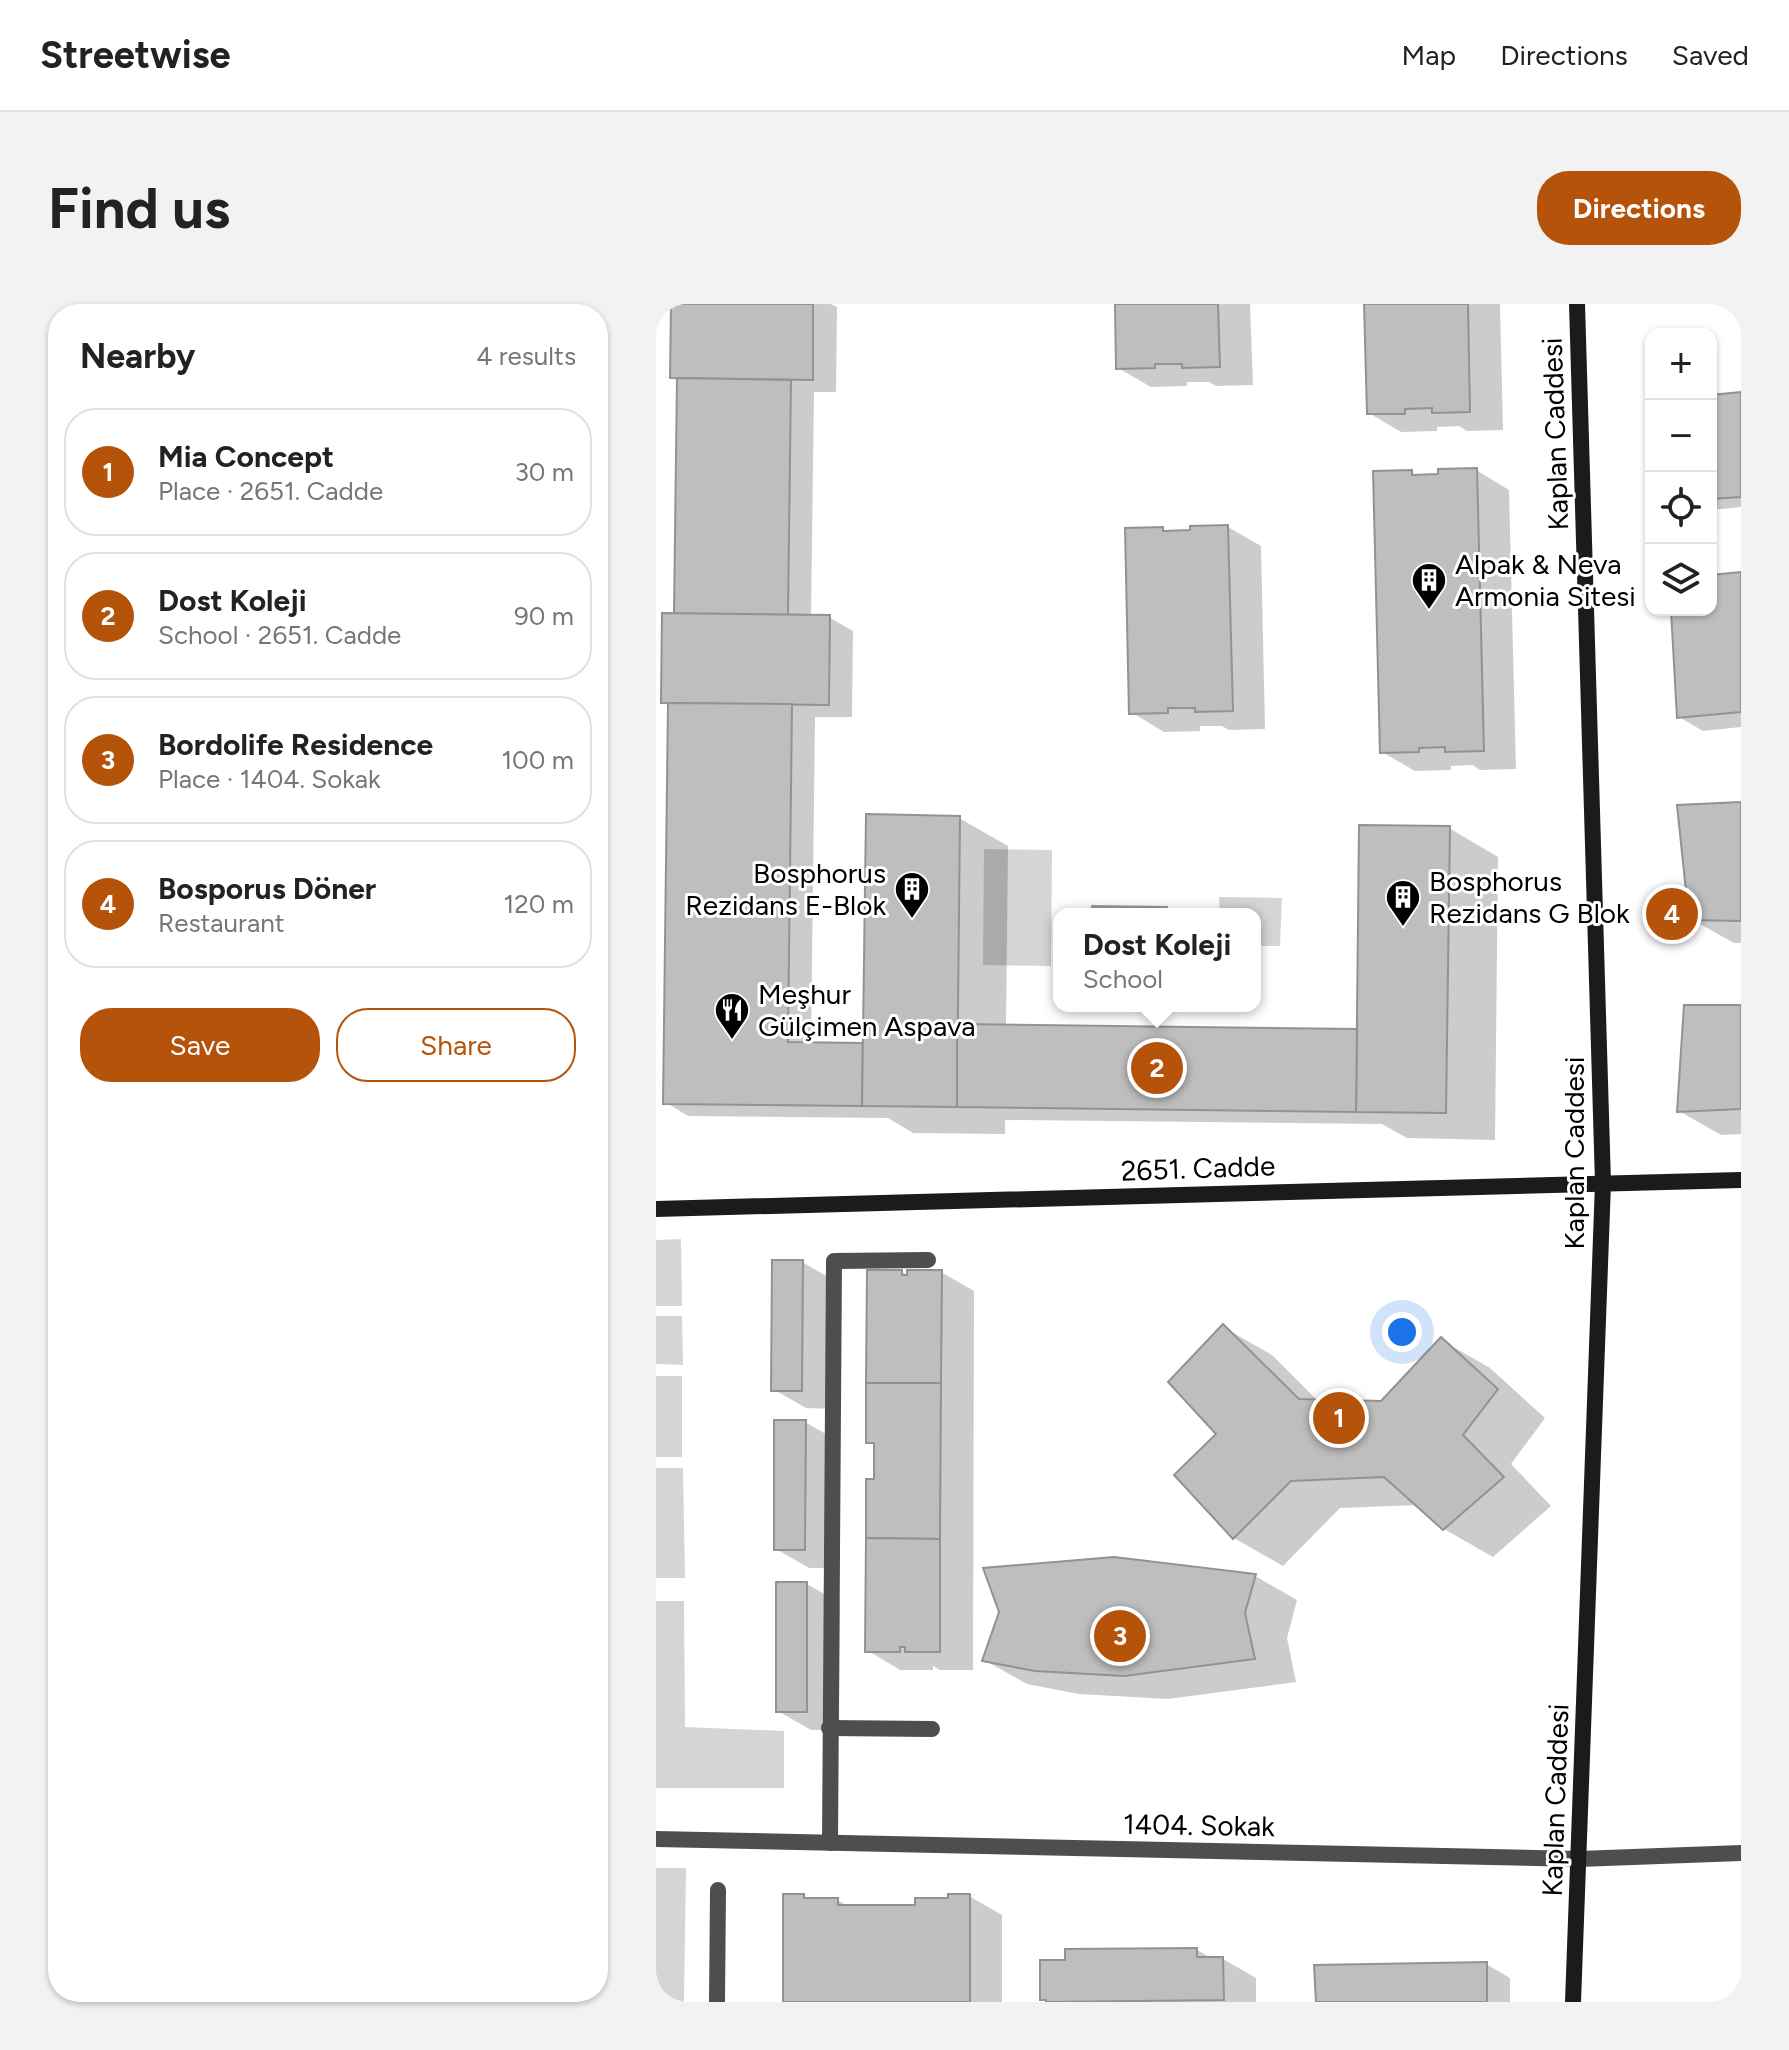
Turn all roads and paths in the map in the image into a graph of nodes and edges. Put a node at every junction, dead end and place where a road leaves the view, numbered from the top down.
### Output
1 (1577, 304) edge
2 (1741, 1180) edge
3 (1603, 1183) junction
4 (656, 1209) edge
5 (928, 1260) dead end
6 (829, 1728) junction
7 (932, 1729) dead end
8 (656, 1839) edge
9 (830, 1843) junction
10 (1741, 1853) edge
11 (1579, 1859) junction
12 (718, 1890) dead end
13 (717, 2002) edge
14 (1573, 2002) edge

1 - 3 street, Kaplan Caddesi
2 - 3 street, 2651. Cadde
3 - 4 street, 2651. Cadde
3 - 11 street, Kaplan Caddesi
5 - 6 street
6 - 7 street
6 - 9 street
8 - 9 street, 1404. Sokak
9 - 11 street, 1404. Sokak
10 - 11 street, 1404. Sokak
11 - 14 street, Kaplan Caddesi
12 - 13 street

